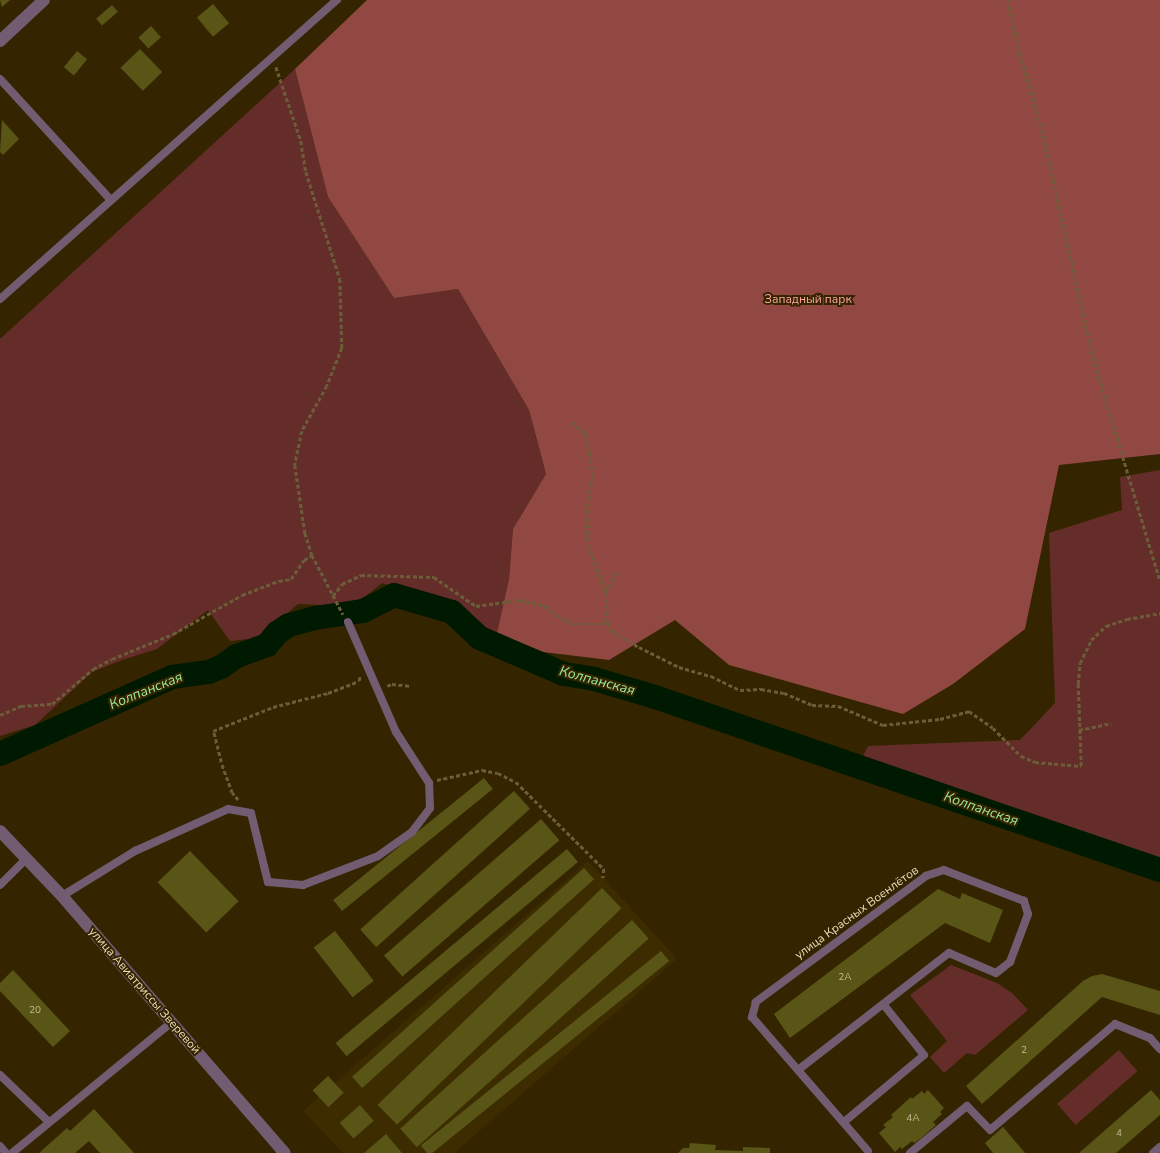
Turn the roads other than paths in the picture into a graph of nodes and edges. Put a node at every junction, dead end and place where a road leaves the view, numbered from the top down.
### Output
1 (44, 0) edge
2 (337, 0) edge
3 (0, 41) edge
4 (0, 79) edge
5 (110, 199) junction
6 (0, 299) edge
7 (348, 622) road end
8 (0, 831) edge
9 (27, 858) junction
10 (0, 885) edge
11 (62, 896) junction
12 (883, 1004) junction
13 (171, 1023) junction
14 (1160, 1048) edge
15 (798, 1070) junction
16 (0, 1075) edge
17 (49, 1122) junction
18 (844, 1122) junction
19 (0, 1146) edge
20 (1160, 1147) edge
21 (868, 1152) edge
22 (6, 1153) edge
23 (12, 1153) edge
24 (284, 1153) edge
25 (910, 1153) edge
26 (1153, 1153) edge

1 - 3 street
2 - 5 lane
4 - 5 lane
5 - 6 lane
7 - 11 lane
8 - 9 street, улица Авиатриссы Зверевой
9 - 10 lane
9 - 11 street, улица Авиатриссы Зверевой
11 - 13 street, улица Авиатриссы Зверевой
12 - 15 lane, улица Красных Военлётов
12 - 15 lane, улица Красных Военлётов
12 - 18 lane
13 - 17 lane
13 - 24 street, улица Авиатриссы Зверевой
14 - 25 lane
15 - 18 lane, улица Красных Военлётов
16 - 17 lane
17 - 23 lane
18 - 21 lane, улица Красных Военлётов
19 - 22 lane
20 - 26 lane

